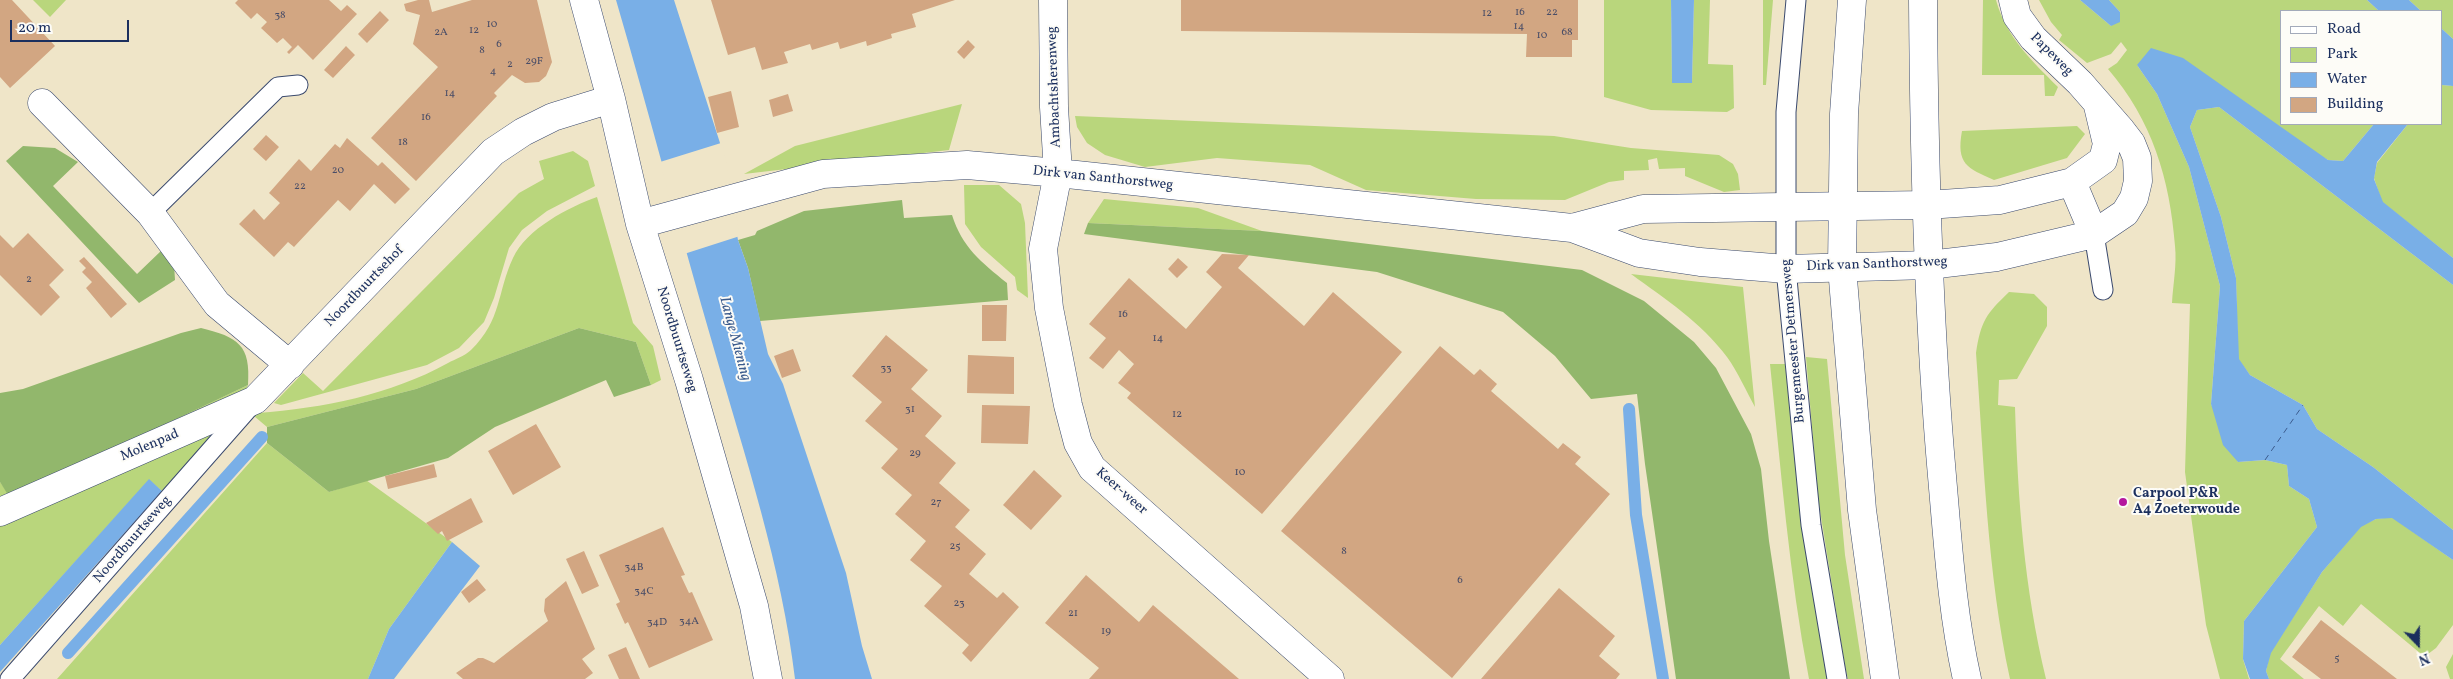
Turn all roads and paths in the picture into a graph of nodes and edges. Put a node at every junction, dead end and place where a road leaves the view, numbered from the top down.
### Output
1 (584, 0) edge
2 (1053, 0) edge
3 (1796, 0) edge
4 (1852, 0) edge
5 (1923, 0) edge
6 (2013, 0) edge
7 (298, 85) dead end
8 (611, 99) junction
9 (42, 102) dead end
10 (2098, 105) junction
11 (1058, 173) junction
12 (2072, 182) junction
13 (1927, 205) junction
14 (1786, 207) junction
15 (1842, 207) junction
16 (150, 213) junction
17 (650, 221) junction
18 (1572, 228) junction
19 (2094, 234) junction
20 (1929, 265) junction
21 (1842, 267) junction
22 (1786, 269) junction
23 (2103, 290) dead end
24 (290, 365) junction
25 (255, 400) junction
26 (0, 512) edge
27 (10, 679) edge
28 (768, 679) edge
29 (1330, 679) edge
30 (1837, 679) edge
31 (1885, 679) edge
32 (1967, 679) edge

1 - 8 street, Noordbuurtseweg
2 - 11 street, Ambachtsherenweg
3 - 14 lane, Burgemeester Detmersweg
4 - 15 street
5 - 13 street
6 - 10 street, Papeweg
7 - 16 lane
8 - 17 street, Noordbuurtseweg
8 - 24 street, Noordbuurtsehof
9 - 16 street
10 - 12 street, Papeweg
10 - 19 street, Papeweg
11 - 17 street, Dirk van Santhorstweg
11 - 18 street, Dirk van Santhorstweg
11 - 29 street, Keer-weer
12 - 13 street, Dirk van Santhorstweg
12 - 19 street
13 - 15 street, Dirk van Santhorstweg
13 - 20 street
14 - 15 street, Dirk van Santhorstweg
14 - 18 street, Dirk van Santhorstweg
14 - 22 lane, Burgemeester Detmersweg
15 - 21 street
16 - 24 street
17 - 28 street, Noordbuurtseweg
18 - 22 street, Dirk van Santhorstweg
19 - 20 street, Dirk van Santhorstweg
19 - 23 lane
20 - 21 street, Dirk van Santhorstweg
20 - 32 street
21 - 22 street, Dirk van Santhorstweg
21 - 31 street
22 - 30 lane, Burgemeester Detmersweg
24 - 25 street, Molenpad
25 - 26 street, Molenpad
25 - 27 lane, Noordbuurtseweg

